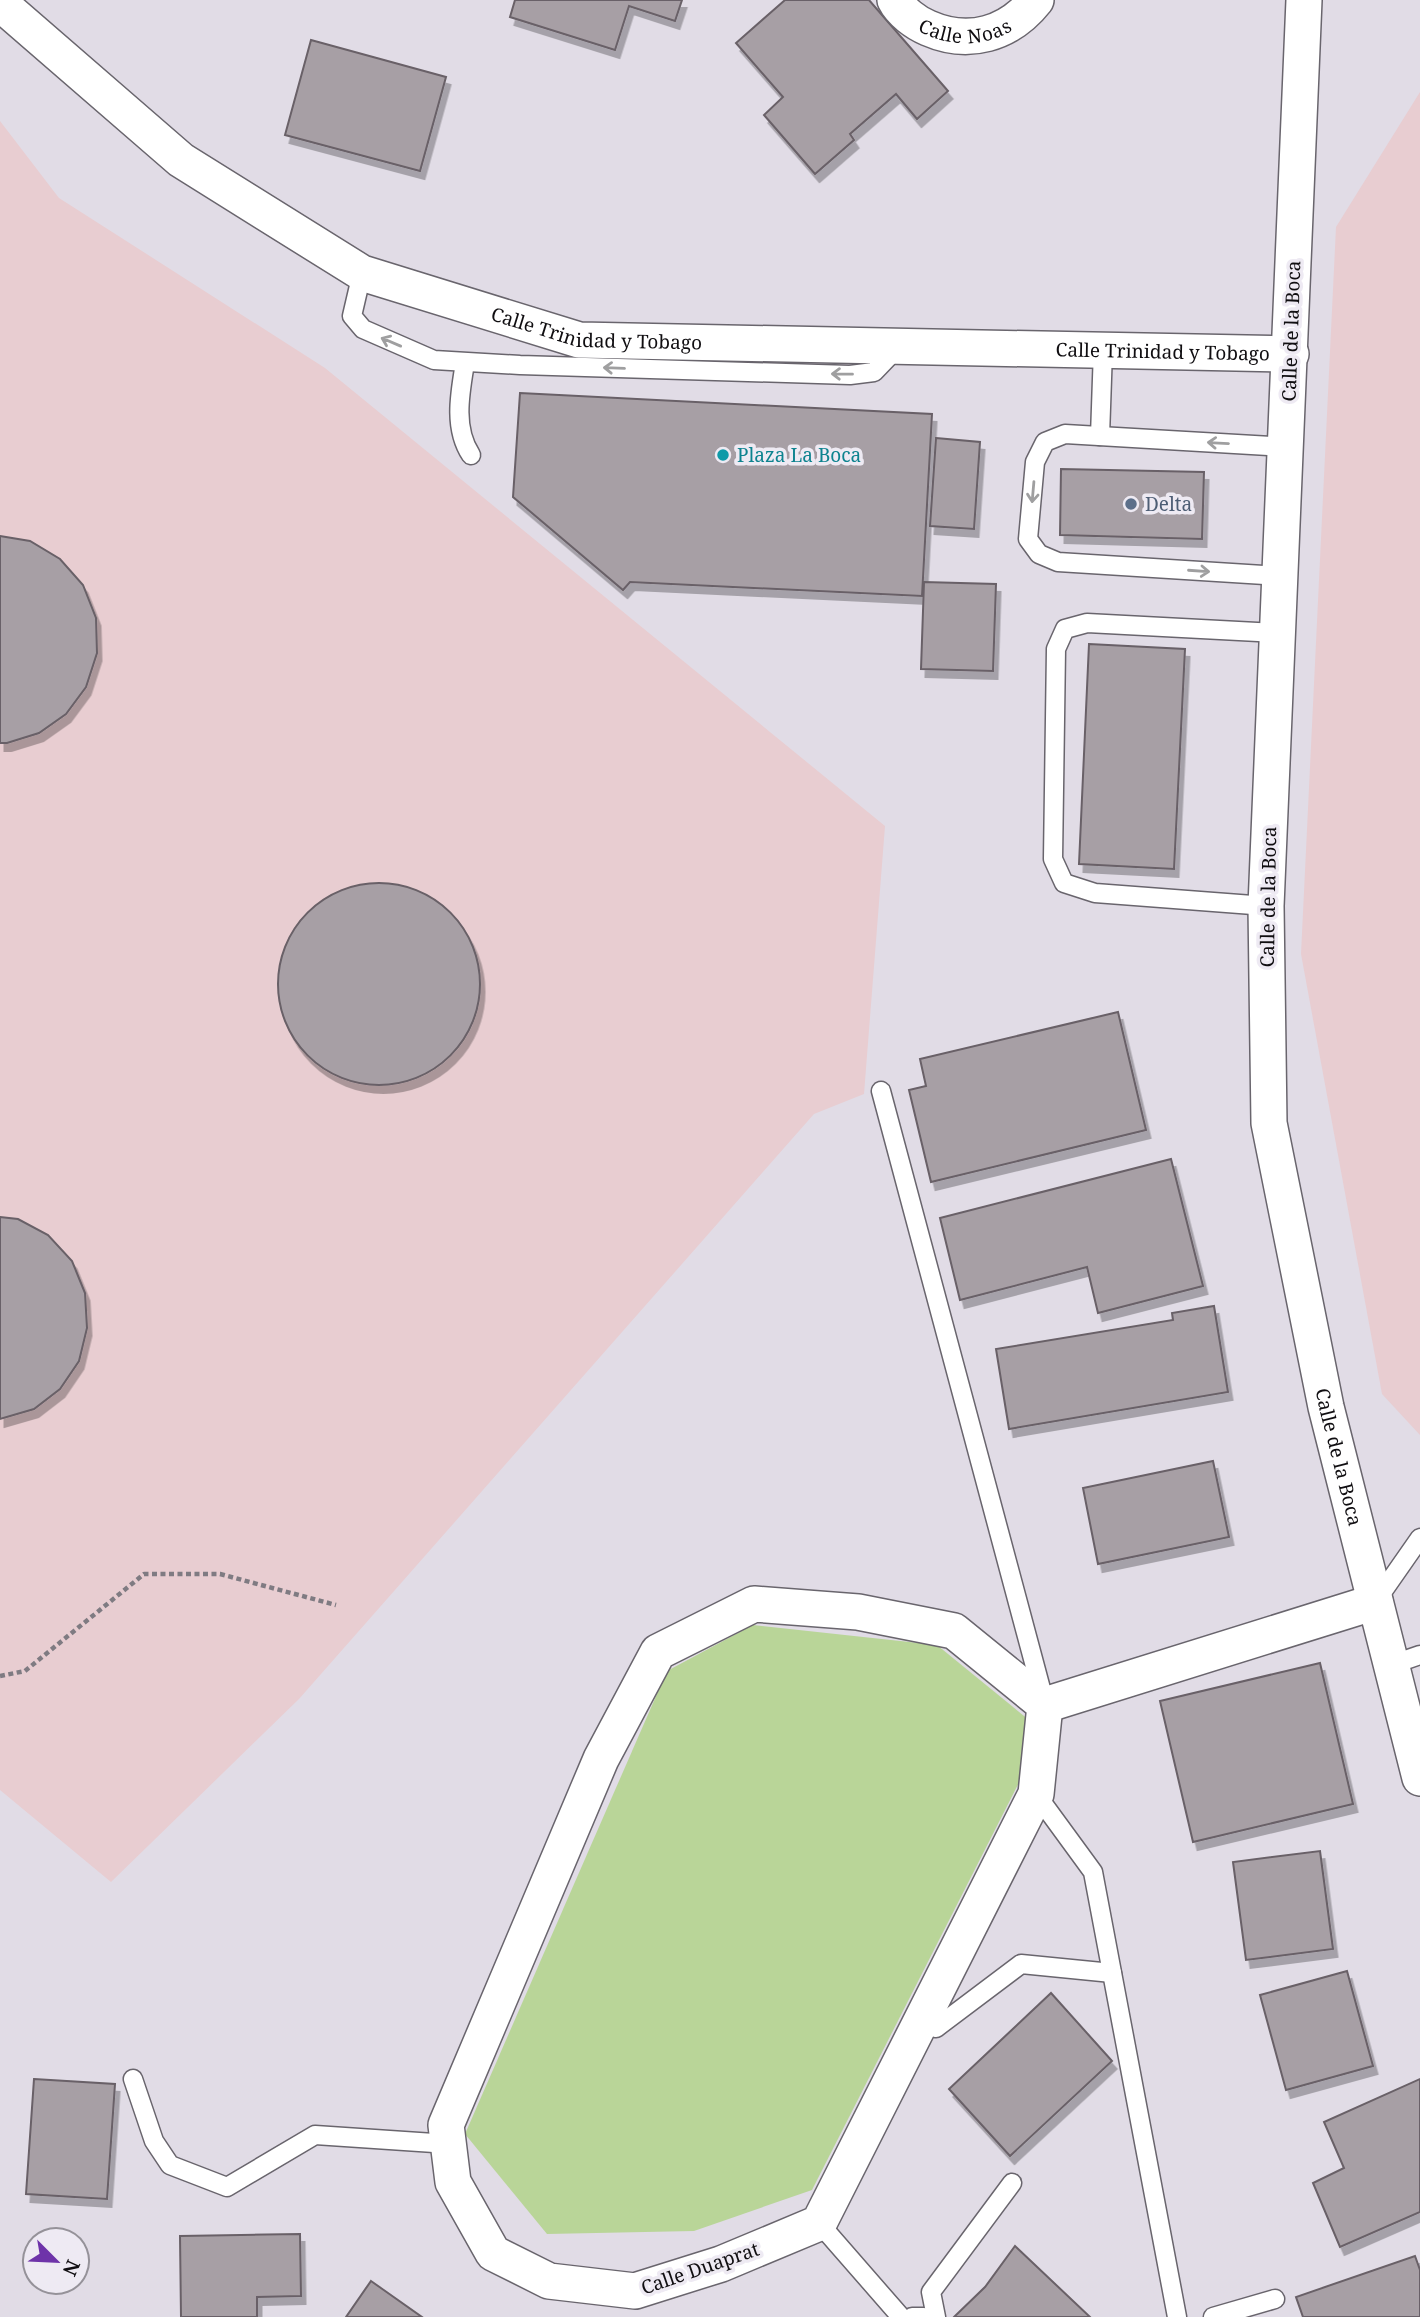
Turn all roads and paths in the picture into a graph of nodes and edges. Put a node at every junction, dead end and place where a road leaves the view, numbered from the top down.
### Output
1 (895, 0) edge
2 (1036, 0) edge
3 (1304, 0) edge
4 (0, 3) edge
5 (362, 273) junction
6 (899, 346) junction
7 (1103, 350) junction
8 (1291, 354) junction
9 (465, 363) junction
10 (1100, 436) junction
11 (1287, 447) junction
12 (471, 455) dead end
13 (1280, 576) junction
14 (1278, 633) junction
15 (1266, 906) junction
16 (881, 1091) dead end
17 (1419, 1542) edge
18 (1375, 1602) junction
19 (336, 1605) dead end
20 (1406, 1660) edge
21 (0, 1676) edge
22 (1045, 1705) junction
23 (1420, 1778) edge
24 (1036, 1794) junction
25 (1112, 1973) junction
26 (936, 2028) dead end
27 (133, 2079) dead end
28 (449, 2144) junction
29 (1012, 2183) dead end
30 (818, 2224) junction
31 (1275, 2298) dead end
32 (901, 2317) edge
33 (912, 2317) edge
34 (924, 2317) edge
35 (936, 2317) edge
36 (1177, 2317) edge
37 (1213, 2317) edge

1 - 2 street, Calle Noas
3 - 8 street, Calle de la Boca
4 - 5 street, Calle Trinidad y Tobago
5 - 6 street, Calle Trinidad y Tobago
9 -> 5 lane
6 - 7 street, Calle Trinidad y Tobago
6 -> 9 lane
7 - 8 street, Calle Trinidad y Tobago
7 - 10 lane
8 - 11 street, Calle de la Boca
9 - 12 lane
11 -> 10 lane
10 -> 13 lane
11 - 13 street, Calle de la Boca
13 - 14 street, Calle de la Boca
14 - 15 street, Calle de la Boca
14 - 15 lane
15 - 18 street, Calle de la Boca
16 - 22 lane
17 - 18 lane
18 - 20 street, Calle de la Boca
18 - 22 street
19 - 21 path
20 - 23 street, Calle de la Boca
22 - 24 street
22 - 28 street, Calle Duaprat
24 - 25 lane
24 - 30 street
25 - 26 lane
25 - 36 lane
27 - 28 lane
28 - 30 street, Calle Duaprat
29 - 35 lane
30 - 32 lane
31 - 37 lane
33 - 34 lane

